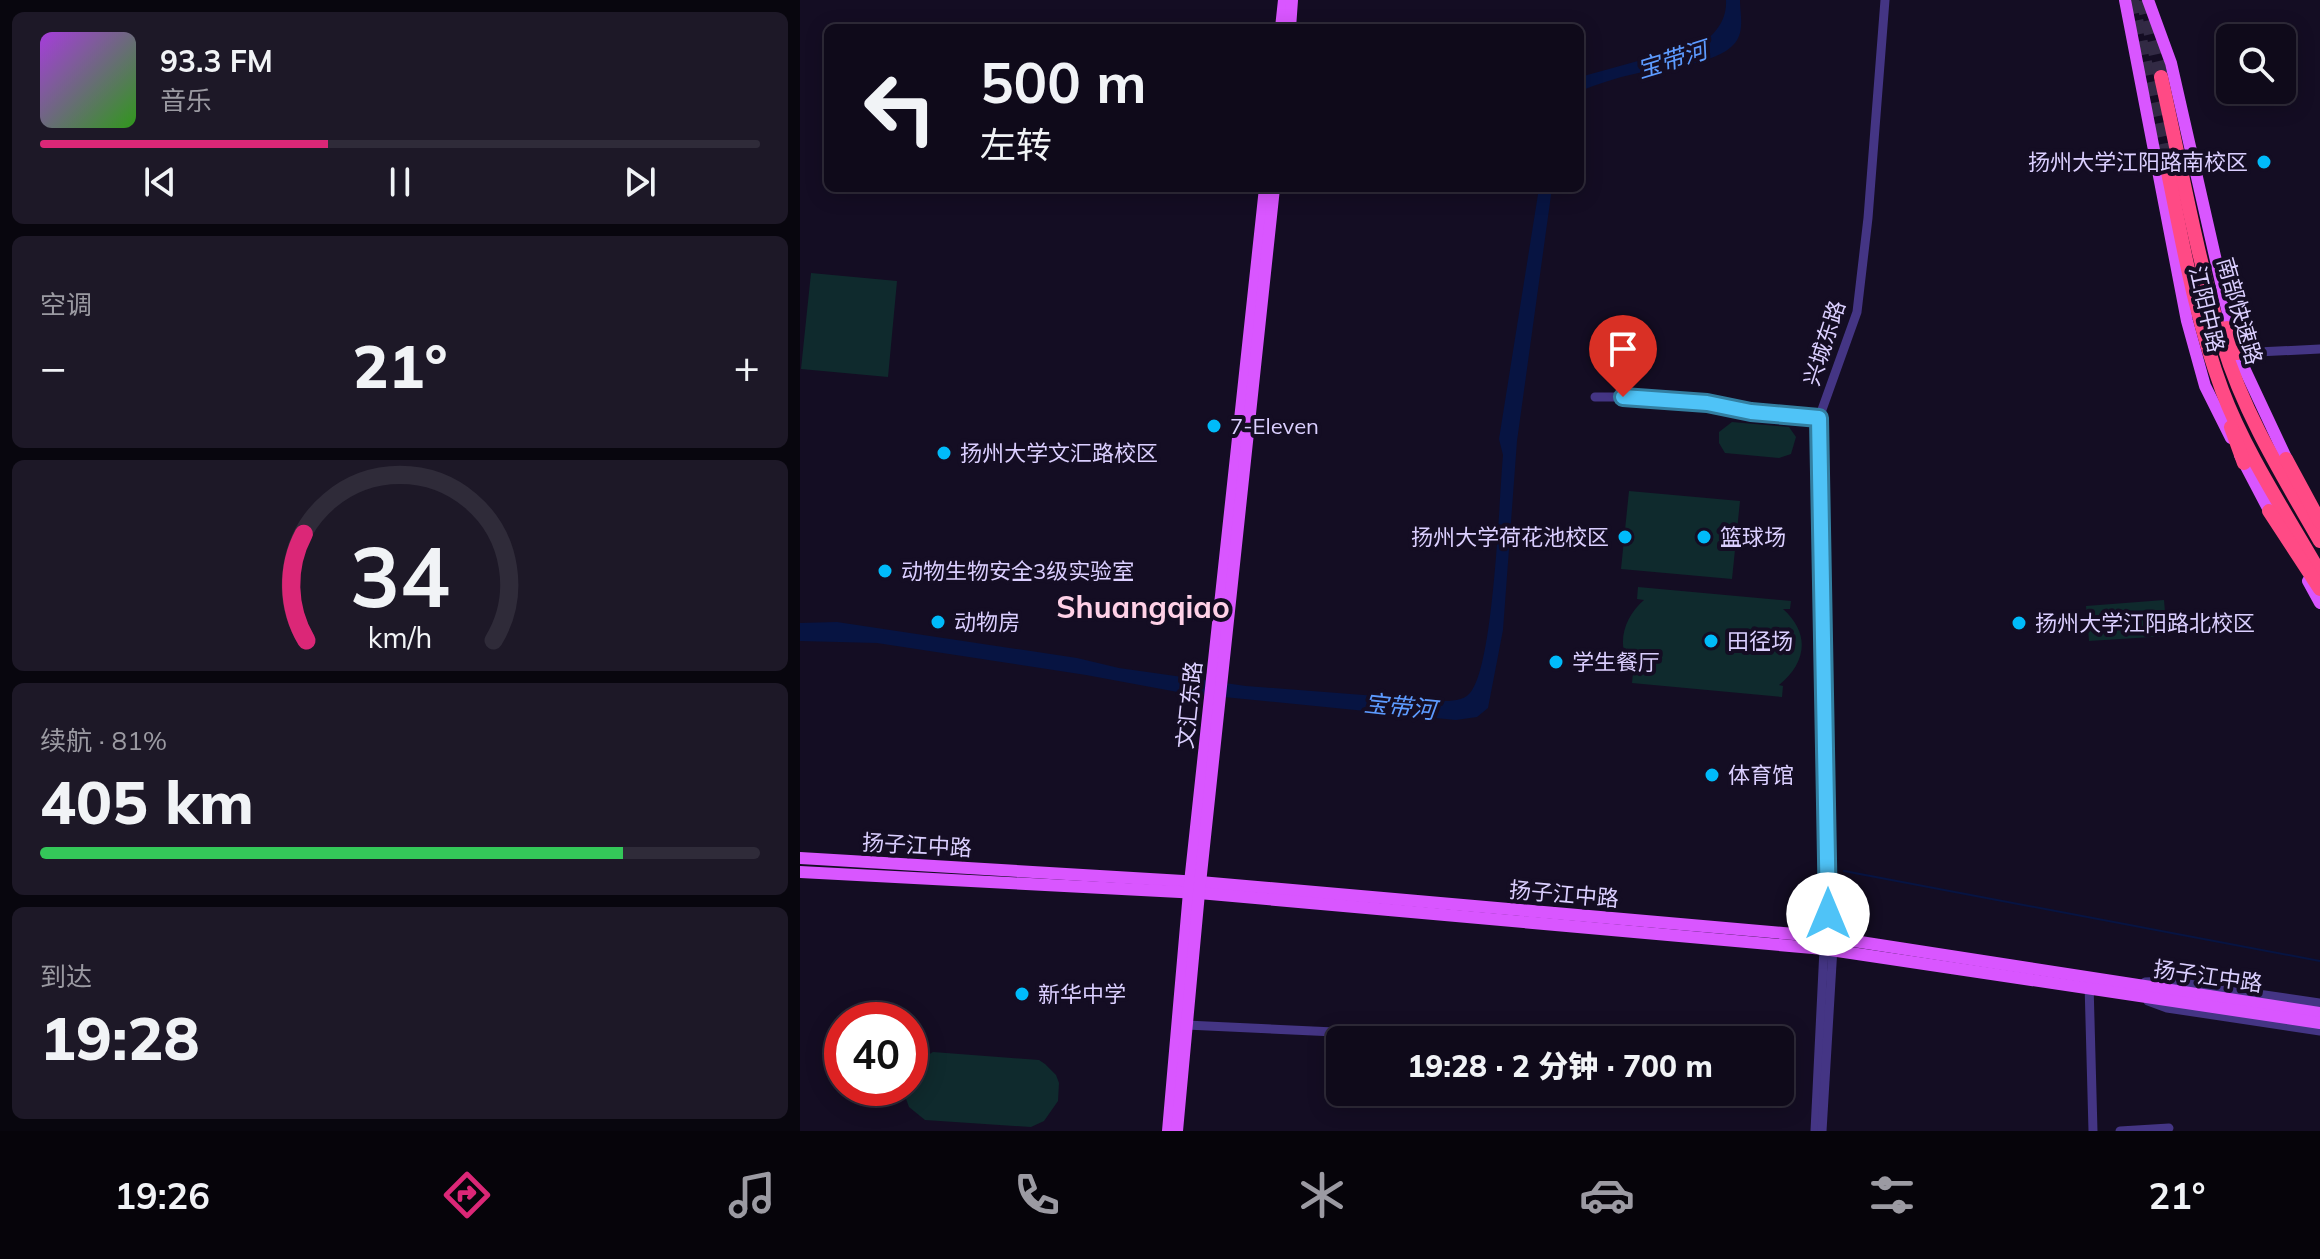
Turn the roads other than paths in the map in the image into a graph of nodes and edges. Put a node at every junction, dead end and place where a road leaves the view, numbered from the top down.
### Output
1 (1284, 0) edge
2 (1292, 0) edge
3 (1885, 0) edge
4 (2125, 0) edge
5 (2148, 0) edge
6 (1281, 24) edge
7 (1290, 24) edge
8 (2161, 77) tunnel mouth
9 (2168, 172) tunnel mouth
10 (2185, 183) junction
11 (1265, 192) edge
12 (1274, 192) edge
13 (2195, 300) junction
14 (2320, 349) edge
15 (2237, 353) junction
16 (1595, 397) dead end
17 (1819, 418) junction
18 (2286, 459) joint
19 (2244, 463) junction
20 (2269, 511) junction
21 (2320, 521) edge
22 (2320, 541) edge
23 (2320, 573) edge
24 (2320, 589) edge
25 (2320, 603) edge
26 (1220, 652) junction
27 (800, 858) edge
28 (800, 872) edge
29 (1195, 887) junction
30 (1829, 945) junction
31 (2090, 982) junction
32 (2122, 988) junction
33 (2318, 1017) edge
34 (1186, 1025) junction
35 (1326, 1032) edge
36 (2169, 1128) dead end
37 (1168, 1131) edge
38 (1177, 1131) edge
39 (1815, 1131) edge
40 (1822, 1131) edge
41 (2093, 1131) edge
42 (2120, 1131) edge

1 - 6 main road
2 - 7 main road
3 - 17 street, 兴城东路
4 - 19 main road, 江阳中路
5 - 15 main road, 江阳中路
8 - 10 highway, 南部快速路
9 - 13 highway, 南部快速路
10 - 15 highway
10 - 22 highway, 南部快速路
11 - 26 main road, 文汇东路
12 - 26 main road, 文汇东路
13 - 19 highway
13 - 23 highway, 南部快速路
14 - 15 street
15 - 18 main road, 江阳中路
16 - 17 street
17 - 30 street, 兴城东路
18 - 21 highway
19 - 20 main road, 江阳中路
20 - 24 highway
20 - 25 main road, 江阳中路
26 - 29 main road, 文汇东路
27 - 29 main road, 扬子江中路
28 - 29 main road, 扬子江中路
29 - 30 main road, 扬子江中路
29 - 34 main road, 文汇东路
29 - 37 main road, 文汇东路
30 - 31 main road, 扬子江中路
30 - 39 street, 兴城东路
30 - 40 street, 兴城东路
31 - 32 main road, 扬子江中路
31 - 41 street
32 - 33 main road, 扬子江中路
32 - 33 street
34 - 35 street
34 - 38 main road, 文汇东路
36 - 42 street

